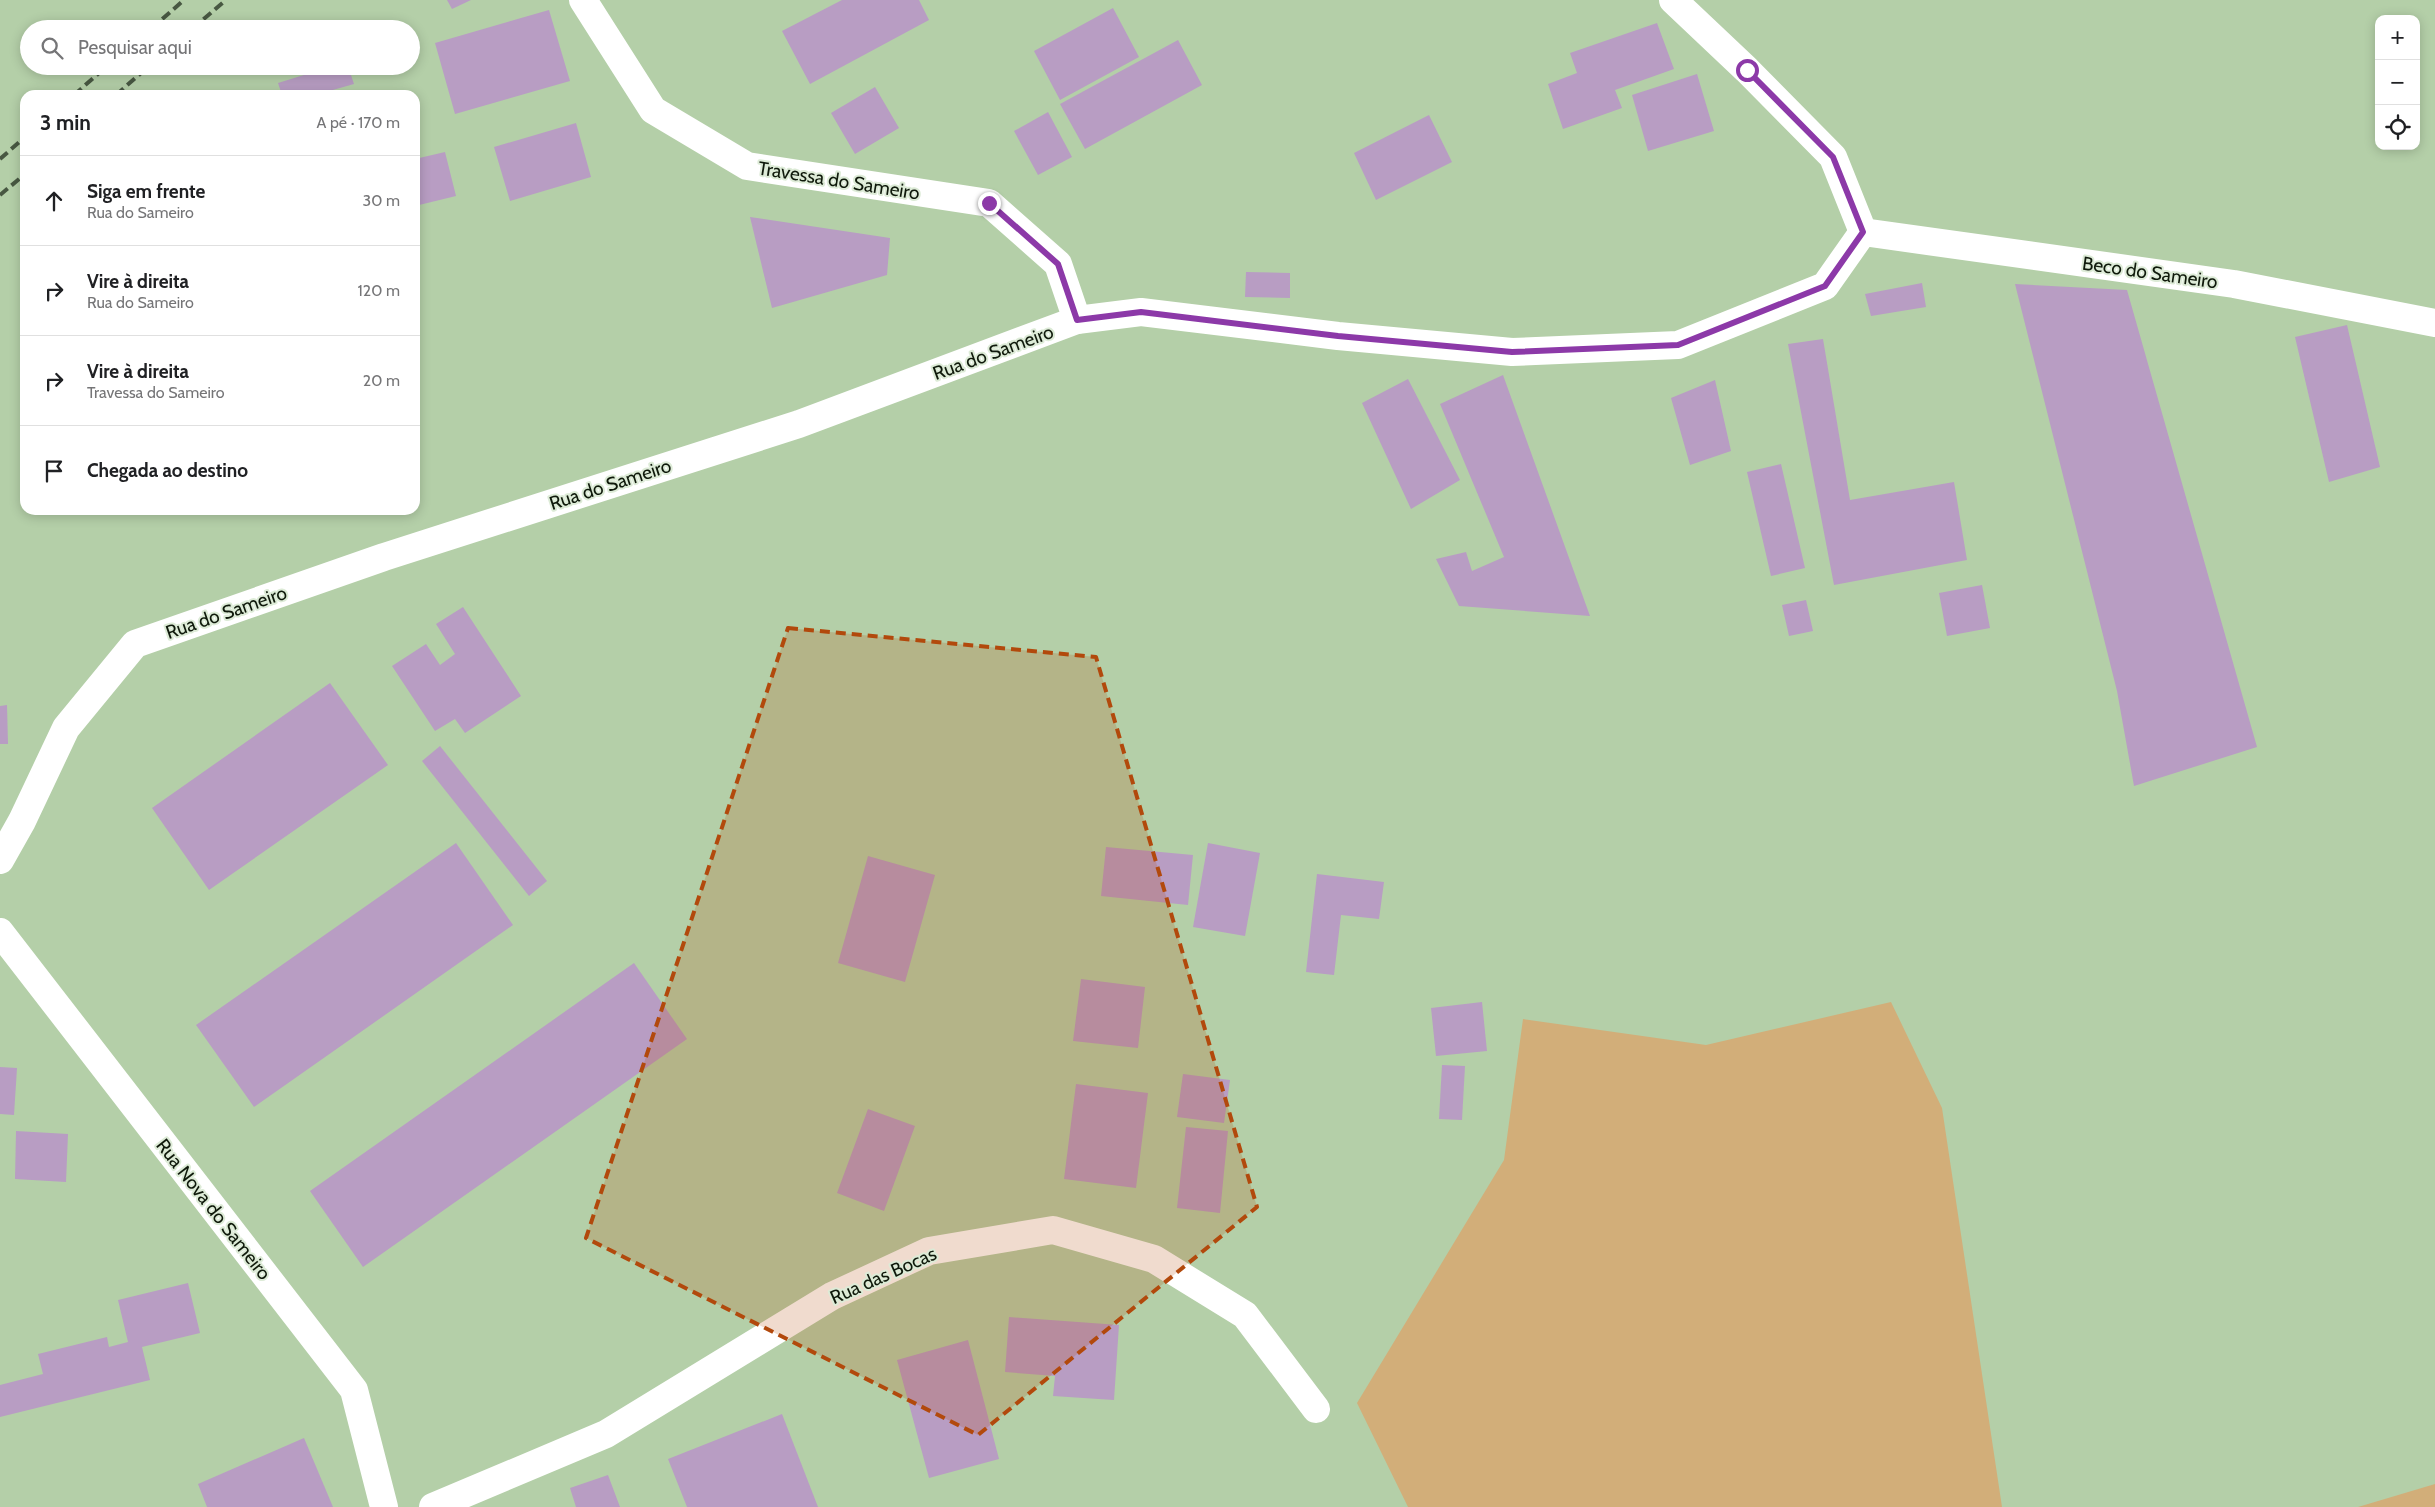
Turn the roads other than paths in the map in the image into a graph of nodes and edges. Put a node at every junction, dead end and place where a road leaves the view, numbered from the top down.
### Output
1 (583, 0) edge
2 (1673, 0) edge
3 (1863, 232) junction
4 (1077, 320) junction
5 (2435, 323) edge
6 (0, 860) edge
7 (0, 932) edge
8 (1316, 1410) dead end
9 (384, 1507) edge
10 (433, 1507) edge

1 - 4 street, Travessa do Sameiro
2 - 3 street
3 - 4 street, Rua do Sameiro
3 - 5 street, Beco do Sameiro
4 - 6 street, Rua do Sameiro
7 - 9 street, Rua Nova do Sameiro
8 - 10 street, Rua das Bocas

